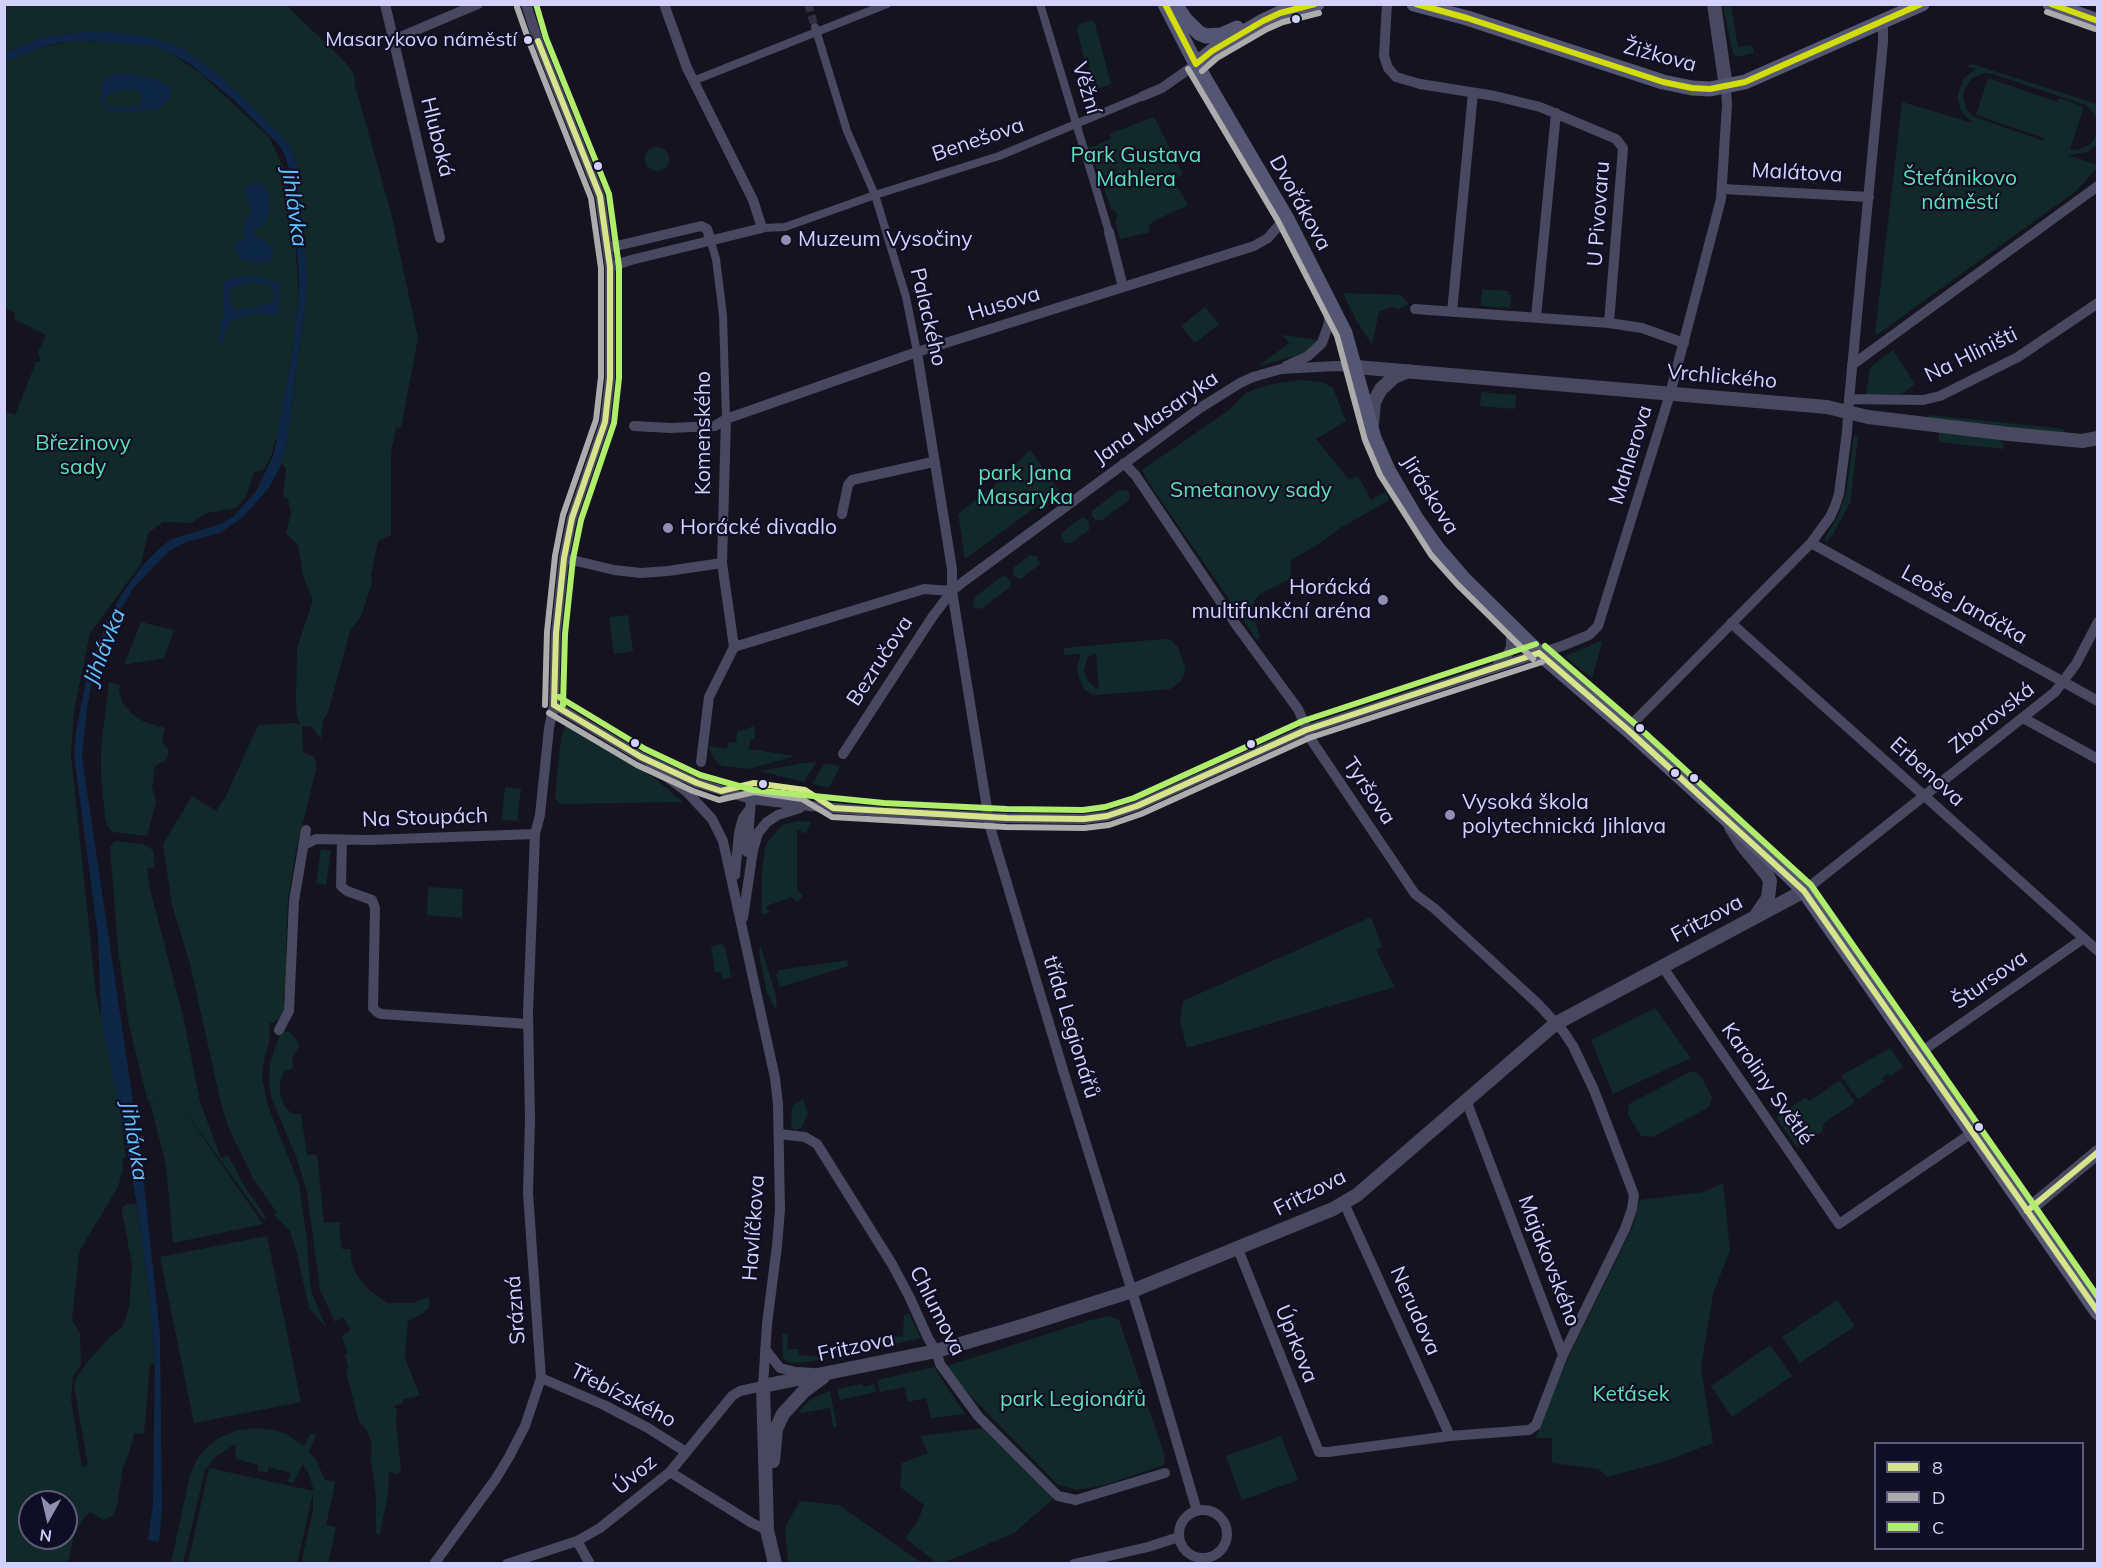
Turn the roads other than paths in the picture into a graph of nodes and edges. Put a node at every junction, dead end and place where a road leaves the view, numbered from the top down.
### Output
1 (385, 4) edge
2 (478, 4) edge
3 (526, 4) edge
4 (664, 4) edge
5 (887, 4) edge
6 (1040, 4) edge
7 (1165, 4) edge
8 (1175, 4) edge
9 (1317, 4) edge
10 (1387, 4) edge
11 (1414, 4) edge
12 (1714, 4) edge
13 (1922, 4) edge
14 (2050, 4) edge
15 (862, 9) edge
16 (1279, 9) edge
17 (1263, 21) junction
18 (1883, 21) junction
19 (2097, 21) edge
20 (816, 29) junction
21 (394, 43) junction
22 (1196, 64) junction
23 (693, 81) junction
24 (1726, 87) junction
25 (1473, 93) junction
26 (1143, 96) joint
27 (1556, 113) junction
28 (1077, 124) junction
29 (2097, 186) edge
30 (1723, 189) junction
31 (875, 195) junction
32 (1869, 197) junction
33 (1286, 217) junction
34 (762, 228) junction
35 (1109, 232) joint
36 (440, 238) dead end
37 (711, 242) junction
38 (609, 248) junction
39 (610, 267) junction
40 (1123, 287) junction
41 (1329, 301) junction
42 (2097, 303) edge
43 (1415, 309) dead end
44 (1452, 312) junction
45 (1536, 317) junction
46 (1610, 323) junction
47 (1684, 343) junction
48 (917, 352) junction
49 (1852, 365) junction
50 (1356, 367) junction
51 (1281, 369) junction
52 (1410, 370) junction
53 (1670, 394) junction
54 (1849, 406) junction
55 (726, 419) junction
56 (634, 426) dead end
57 (1372, 429) junction
58 (2097, 438) edge
59 (2082, 441) junction
60 (2097, 450) edge
61 (933, 462) junction
62 (1124, 463) junction
63 (842, 514) dead end
64 (1811, 543) junction
65 (564, 558) junction
66 (722, 563) junction
67 (952, 591) junction
68 (1508, 622) junction
69 (2097, 622) edge
70 (1731, 623) junction
71 (734, 647) junction
72 (1539, 653) junction
73 (1488, 670) junction
74 (2064, 682) junction
75 (2097, 701) edge
76 (554, 705) junction
77 (2023, 718) junction
78 (1627, 729) junction
79 (1306, 730) junction
80 (843, 754) dead end
81 (641, 758) junction
82 (2097, 759) edge
83 (701, 762) dead end
84 (1924, 796) junction
85 (750, 804) junction
86 (810, 806) junction
87 (989, 816) junction
88 (1729, 822) junction
89 (535, 834) junction
90 (342, 840) junction
91 (734, 886) junction
92 (747, 891) junction
93 (1804, 891) junction
94 (1754, 918) junction
95 (741, 924) junction
96 (2084, 938) junction
97 (2097, 951) edge
98 (1662, 966) junction
99 (528, 1024) junction
100 (1555, 1024) junction
101 (279, 1030) dead end
102 (1918, 1054) junction
103 (1467, 1100) junction
104 (1973, 1132) junction
105 (779, 1134) junction
106 (2097, 1152) edge
107 (1344, 1203) junction
108 (2027, 1211) junction
109 (1238, 1249) junction
110 (1132, 1291) junction
111 (2097, 1313) edge
112 (765, 1349) junction
113 (936, 1351) junction
114 (1563, 1355) junction
115 (828, 1374) junction
116 (541, 1378) junction
117 (763, 1386) junction
118 (1449, 1436) junction
119 (686, 1452) junction
120 (670, 1472) junction
121 (1165, 1473) dead end
122 (768, 1493) junction
123 (1197, 1511) junction
124 (768, 1534) junction
125 (577, 1540) junction
126 (1180, 1541) junction
127 (434, 1563) edge
128 (507, 1563) edge
129 (590, 1563) edge
130 (767, 1563) edge
131 (775, 1563) edge
132 (1074, 1563) edge

1 - 21 street, Hluboká
2 - 21 street
3 - 38 street
4 - 23 street
5 - 15 street
6 - 28 street, Věžní
7 - 22 main road, Dvořákova
8 - 17 main road
9 - 16 main road
10 - 25 street, U Pivovaru
11 - 24 main road, Žižkova
12 - 24 street
13 - 18 main road, Žižkova
14 - 19 main road
15 - 20 street
16 - 17 main road
17 - 22 main road
18 - 24 main road, Žižkova
18 - 32 street
20 - 23 street
20 - 31 street, Palackého
21 - 36 street, Hluboká
22 - 26 street, Benešova
22 - 33 main road, Dvořákova
23 - 34 street
24 - 30 street, Mahlerova
25 - 27 street, U Pivovaru
25 - 44 street
26 - 28 street, Benešova
27 - 45 street
27 - 46 street, U Pivovaru
28 - 31 street, Benešova
28 - 35 street, Věžní
29 - 49 street
30 - 32 street, Malátova
30 - 47 street, Mahlerova
31 - 34 street, Benešova
31 - 48 street, Palackého
32 - 49 street
33 - 40 street, Husova
33 - 41 main road, Dvořákova
34 - 37 street
35 - 40 street, Věžní
37 - 38 street
37 - 39 street
37 - 55 street, Komenského
38 - 39 street
39 - 65 street, Srázná
40 - 48 street, Husova
41 - 50 main road, Dvořákova
41 - 51 street, Jana Masaryka
42 - 54 street, Na Hliništi
43 - 44 street
44 - 45 street
45 - 46 street
46 - 47 street
47 - 53 street, Mahlerova
48 - 55 street, Husova
48 - 61 street, Palackého
49 - 54 street
50 - 51 street, Jana Masaryka
50 - 52 street, Vrchlického
50 - 57 main road, Jiráskova
51 - 62 street, Jana Masaryka
52 - 53 street, Vrchlického
52 - 57 street
53 - 54 street, Vrchlického
53 - 72 street, Mahlerova
54 - 59 street, Vrchlického
54 - 64 street
55 - 56 street, Husova
55 - 66 street, Komenského
57 - 68 main road, Jiráskova
58 - 59 street, Vrchlického
59 - 60 street, Vrchlického
61 - 63 street
61 - 67 street, Palackého
62 - 67 street, Jana Masaryka
62 - 79 street, Tyršova
64 - 70 street
64 - 74 street, Leoše Janáčka
65 - 66 street
65 - 76 street, Srázná
66 - 71 street, Komenského
67 - 71 street
67 - 80 street, Bezručova
67 - 87 street, třída Legionářů
68 - 72 main road, Jiráskova
68 - 73 street
69 - 74 street, Zborovská
70 - 78 street
70 - 84 street, Erbenova
71 - 83 street
72 - 73 street, Mahlerova
72 - 78 main road, Jiráskova
73 - 79 street, Mahlerova
74 - 75 street, Leoše Janáčka
74 - 77 street, Zborovská
76 - 81 street
76 - 89 street, Srázná
77 - 82 street
77 - 84 street, Zborovská
78 - 88 main road, Jiráskova
79 - 87 street, Mahlerova
79 - 100 street, Tyršova
81 - 85 street, Mahlerova
81 - 91 street, Havlíčkova
84 - 93 street, Zborovská
84 - 96 street, Erbenova
85 - 86 street, Mahlerova
85 - 91 street, Havlíčkova
85 - 92 street, Havlíčkova
86 - 87 street, Mahlerova
86 - 92 street, Havlíčkova
87 - 110 street, třída Legionářů
88 - 93 main road, Jiráskova
88 - 94 street
89 - 90 street, Na Stoupách
89 - 99 street, Srázná
90 - 99 street
90 - 101 street, Na Stoupách
91 - 95 street, Havlíčkova
92 - 95 street, Havlíčkova
93 - 94 street, Fritzova
93 - 102 main road, Jiráskova
94 - 98 street, Fritzova
95 - 105 street, Havlíčkova
96 - 97 street, Erbenova
96 - 102 street, Štursova
98 - 100 street, Fritzova
98 - 104 street, Karoliny Světlé
99 - 116 street, Srázná
100 - 103 street, Fritzova
100 - 114 street, Tyršova
102 - 104 main road, Jiráskova
103 - 107 street, Fritzova
103 - 114 street, Majakovského
104 - 108 main road, Jiráskova
105 - 112 street, Havlíčkova
105 - 113 street, Chlumova
106 - 108 street
107 - 109 street, Fritzova
107 - 118 street, Nerudova
108 - 111 main road, Jiráskova
109 - 110 street, Fritzova
109 - 118 street, Úprkova
110 - 113 street, Fritzova
110 - 123 street, třída Legionářů
112 - 115 street
112 - 117 street, Havlíčkova
113 - 115 street, Fritzova
113 - 121 street, Chlumova
114 - 118 street, Majakovského
115 - 117 street, Fritzova
115 - 122 street
116 - 119 street, Třebízského
116 - 127 street, Srázná
117 - 119 street, Úvoz
117 - 122 street, Havlíčkova
119 - 120 street, Úvoz
120 - 124 street
120 - 125 street, Úvoz
122 - 124 street, Havlíčkova
123 - 126 street
123 - 126 street
124 - 130 street, Havlíčkova
124 - 131 street, Havlíčkova
125 - 128 street, Úvoz
125 - 129 street
126 - 132 street

